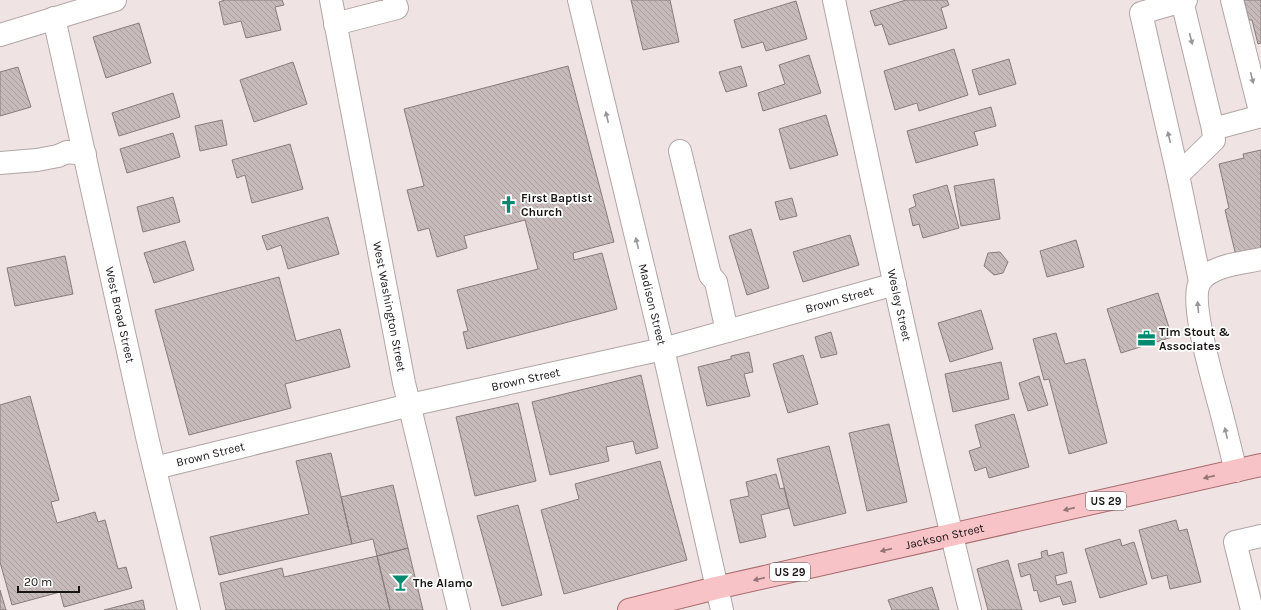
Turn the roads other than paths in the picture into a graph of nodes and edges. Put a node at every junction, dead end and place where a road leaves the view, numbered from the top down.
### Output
1 (115, 0) edge
2 (331, 0) edge
3 (394, 0) edge
4 (579, 0) edge
5 (834, 0) edge
6 (1232, 0) edge
7 (1184, 1) edge
8 (54, 18) junction
9 (335, 24) junction
10 (0, 35) edge
11 (1254, 55) edge
12 (1261, 115) edge
13 (1213, 130) junction
14 (680, 151) dead end
15 (85, 154) junction
16 (0, 163) edge
17 (1178, 175) junction
18 (1261, 259) edge
19 (1200, 281) junction
20 (894, 284) junction
21 (727, 331) junction
22 (663, 349) junction
23 (410, 404) junction
24 (1261, 465) edge
25 (155, 468) junction
26 (1236, 471) junction
27 (951, 536) junction
28 (1261, 536) edge
29 (716, 588) junction
30 (190, 610) edge
31 (459, 610) edge
32 (629, 610) edge
33 (722, 610) edge
34 (970, 610) edge
35 (1252, 610) edge

1 - 8 street
2 - 9 street, West Washington Street
3 - 9 street
22 -> 4 street, Madison Street
5 - 20 street, Wesley Street
6 - 11 street
7 -> 13 street
17 -> 7 street
8 - 10 street
8 - 15 street, West Broad Street
9 - 23 street, West Washington Street
11 -> 12 street
12 - 13 street
13 - 17 street
14 - 21 street
15 - 16 street
15 - 25 street, West Broad Street
17 - 19 street
18 - 19 street
26 -> 19 street
20 - 21 street, Brown Street
20 - 27 street, Wesley Street
21 - 22 street, Brown Street
22 - 23 street, Brown Street
22 - 29 street, Madison Street
23 - 25 street, Brown Street
23 - 31 street, West Washington Street
24 - 26 main road, Jackson Street / US 29
25 - 30 street, West Broad Street
26 -> 27 main road, Jackson Street / US 29
27 -> 29 main road, Jackson Street / US 29
27 - 34 street, Wesley Street
28 - 35 street
29 - 32 main road, Jackson Street / US 29
29 - 33 street, Madison Street

